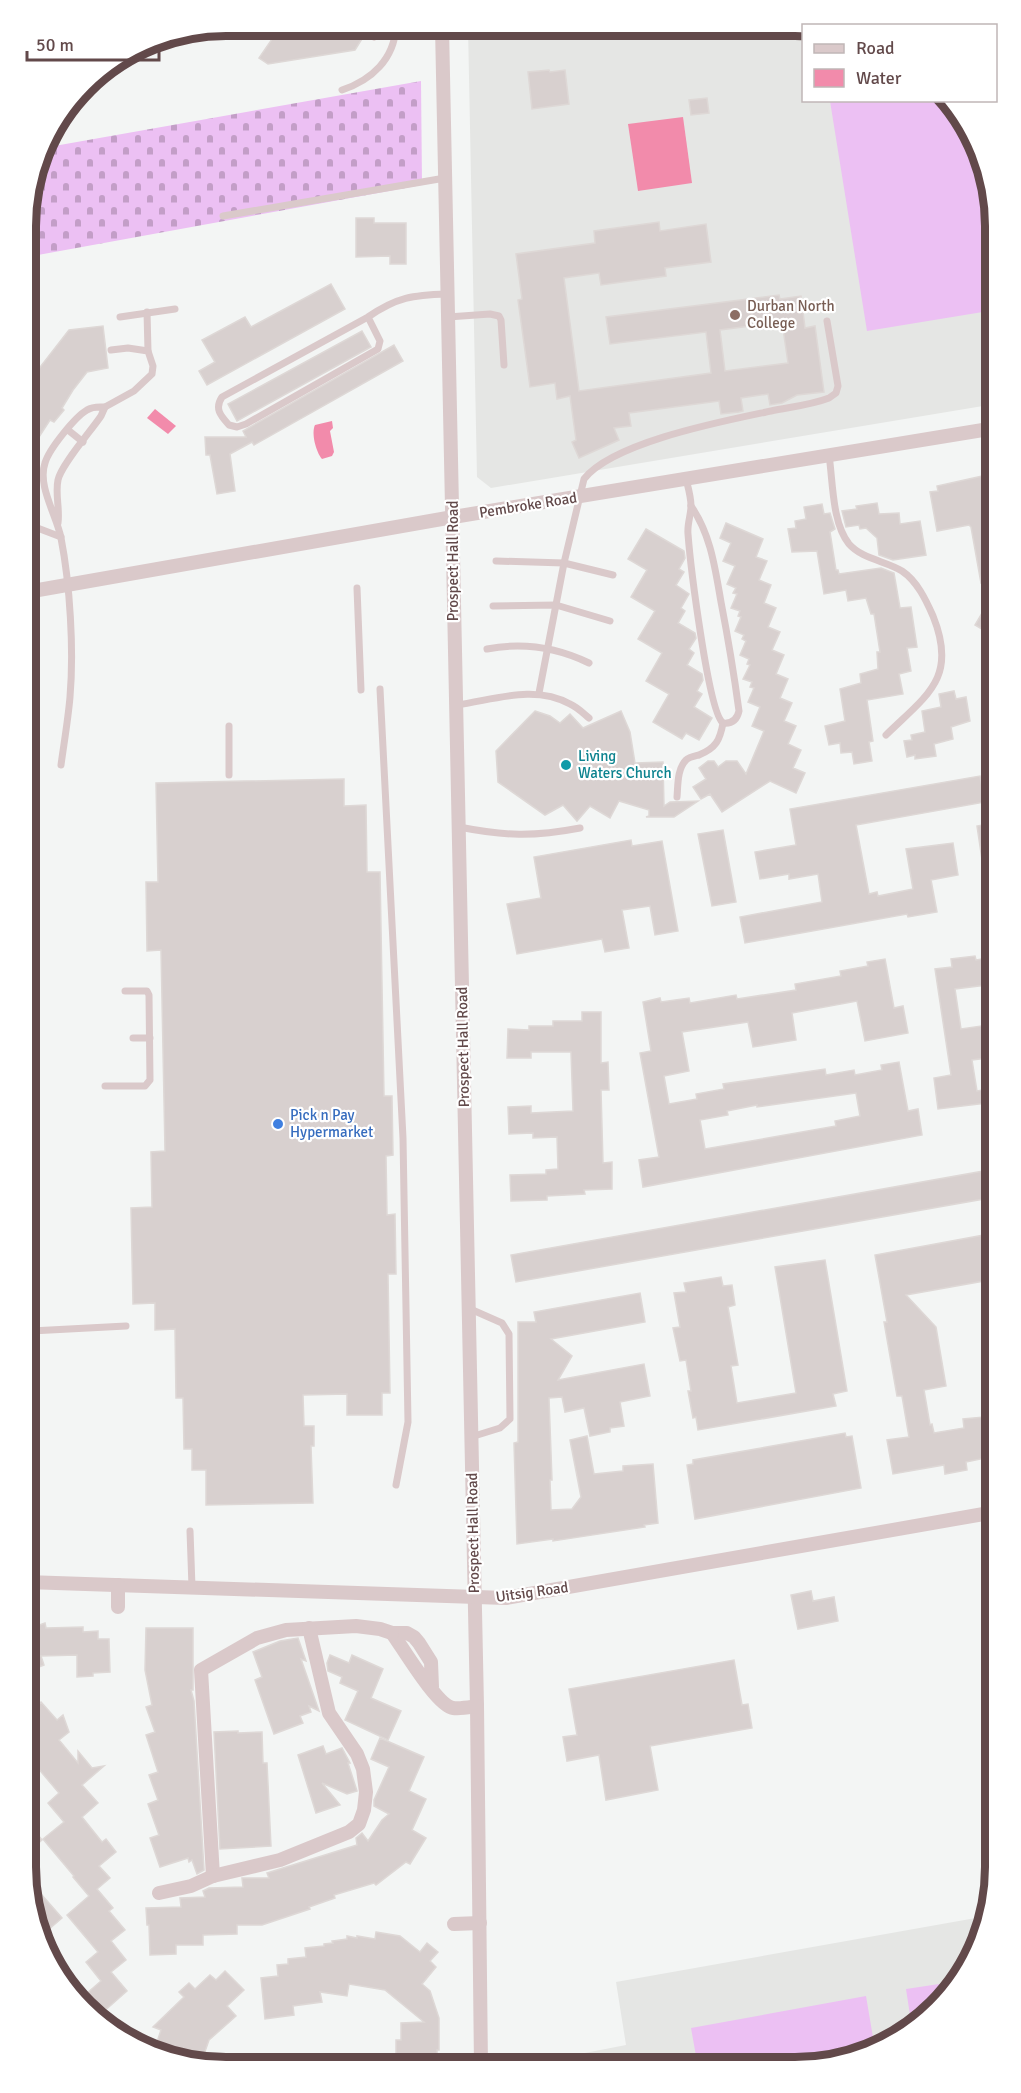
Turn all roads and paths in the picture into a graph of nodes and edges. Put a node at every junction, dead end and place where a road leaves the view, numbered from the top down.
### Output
1 (395, 36) edge
2 (442, 36) edge
3 (342, 90) dead end
4 (445, 178) junction
5 (224, 216) dead end
6 (447, 294) junction
7 (175, 309) dead end
8 (147, 312) junction
9 (120, 317) dead end
10 (369, 317) junction
11 (448, 317) junction
12 (827, 321) dead end
13 (111, 350) dead end
14 (148, 351) junction
15 (504, 365) dead end
16 (105, 407) junction
17 (68, 430) junction
18 (985, 430) edge
19 (83, 442) junction
20 (829, 455) junction
21 (686, 479) junction
22 (578, 497) junction
23 (692, 506) junction
24 (453, 517) junction
25 (58, 523) junction
26 (36, 527) edge
27 (61, 537) junction
28 (496, 561) dead end
29 (564, 563) junction
30 (613, 575) dead end
31 (68, 585) junction
32 (357, 588) dead end
33 (36, 590) edge
34 (556, 605) junction
35 (494, 606) dead end
36 (610, 621) dead end
37 (548, 648) junction
38 (487, 650) dead end
39 (589, 663) dead end
40 (380, 688) dead end
41 (361, 690) dead end
42 (539, 693) junction
43 (456, 705) junction
44 (589, 718) dead end
45 (723, 723) junction
46 (229, 726) dead end
47 (886, 735) dead end
48 (61, 765) dead end
49 (228, 775) dead end
50 (677, 797) dead end
51 (459, 827) junction
52 (580, 828) dead end
53 (125, 992) dead end
54 (133, 1038) dead end
55 (150, 1038) junction
56 (105, 1086) dead end
57 (468, 1308) junction
58 (126, 1326) dead end
59 (36, 1331) edge
60 (471, 1437) junction
61 (396, 1485) dead end
62 (985, 1514) edge
63 (190, 1531) dead end
64 (36, 1582) edge
65 (118, 1585) junction
66 (192, 1587) junction
67 (474, 1598) junction
68 (118, 1607) dead end
69 (309, 1628) junction
70 (477, 1706) junction
71 (213, 1876) junction
72 (159, 1893) dead end
73 (480, 1923) junction
74 (454, 1924) dead end
75 (481, 2057) edge

1 - 3 lane
2 - 4 street, Prospect Hall Road
4 - 5 lane
4 - 6 street, Prospect Hall Road
6 - 10 lane
6 - 11 street, Prospect Hall Road
7 - 8 lane
8 - 9 lane
8 - 14 lane
10 - 10 lane
11 - 15 lane
11 - 24 street, Prospect Hall Road
12 - 22 lane
13 - 14 lane
14 - 16 lane
16 - 17 lane
16 - 19 lane
17 - 19 lane
17 - 25 lane
18 - 20 street, Pembroke Road
19 - 25 lane
20 - 21 street, Pembroke Road
20 - 47 lane
21 - 22 street, Pembroke Road
21 - 23 lane
22 - 24 street, Pembroke Road
22 - 29 lane
23 - 45 lane
23 - 45 lane
24 - 31 street, Pembroke Road
24 - 43 street, Prospect Hall Road
25 - 27 lane
26 - 27 lane
27 - 31 lane
28 - 29 lane
29 - 30 lane
29 - 34 lane
31 - 33 street, Pembroke Road
31 - 48 lane
32 - 41 lane
34 - 35 lane
34 - 36 lane
34 - 37 lane
37 - 38 lane
37 - 39 lane
37 - 42 lane
40 - 61 lane
42 - 43 lane
42 - 44 lane
43 - 51 street, Prospect Hall Road
45 - 50 lane
46 - 49 lane
51 - 52 lane
51 - 57 street, Prospect Hall Road
53 - 55 lane
54 - 55 lane
55 - 56 lane
57 - 60 street, Prospect Hall Road
57 - 60 lane
58 - 59 lane
60 - 67 street, Prospect Hall Road
62 - 67 street, Uitsig Road
63 - 66 lane
64 - 65 street, Uitsig Road
65 - 66 street, Uitsig Road
65 - 68 street
66 - 67 street, Uitsig Road
67 - 70 street, Prospect Hall Road
69 - 70 street
69 - 71 street
69 - 71 street
70 - 73 street, Prospect Hall Road
71 - 72 street
73 - 74 street
73 - 75 street, Prospect Hall Road

